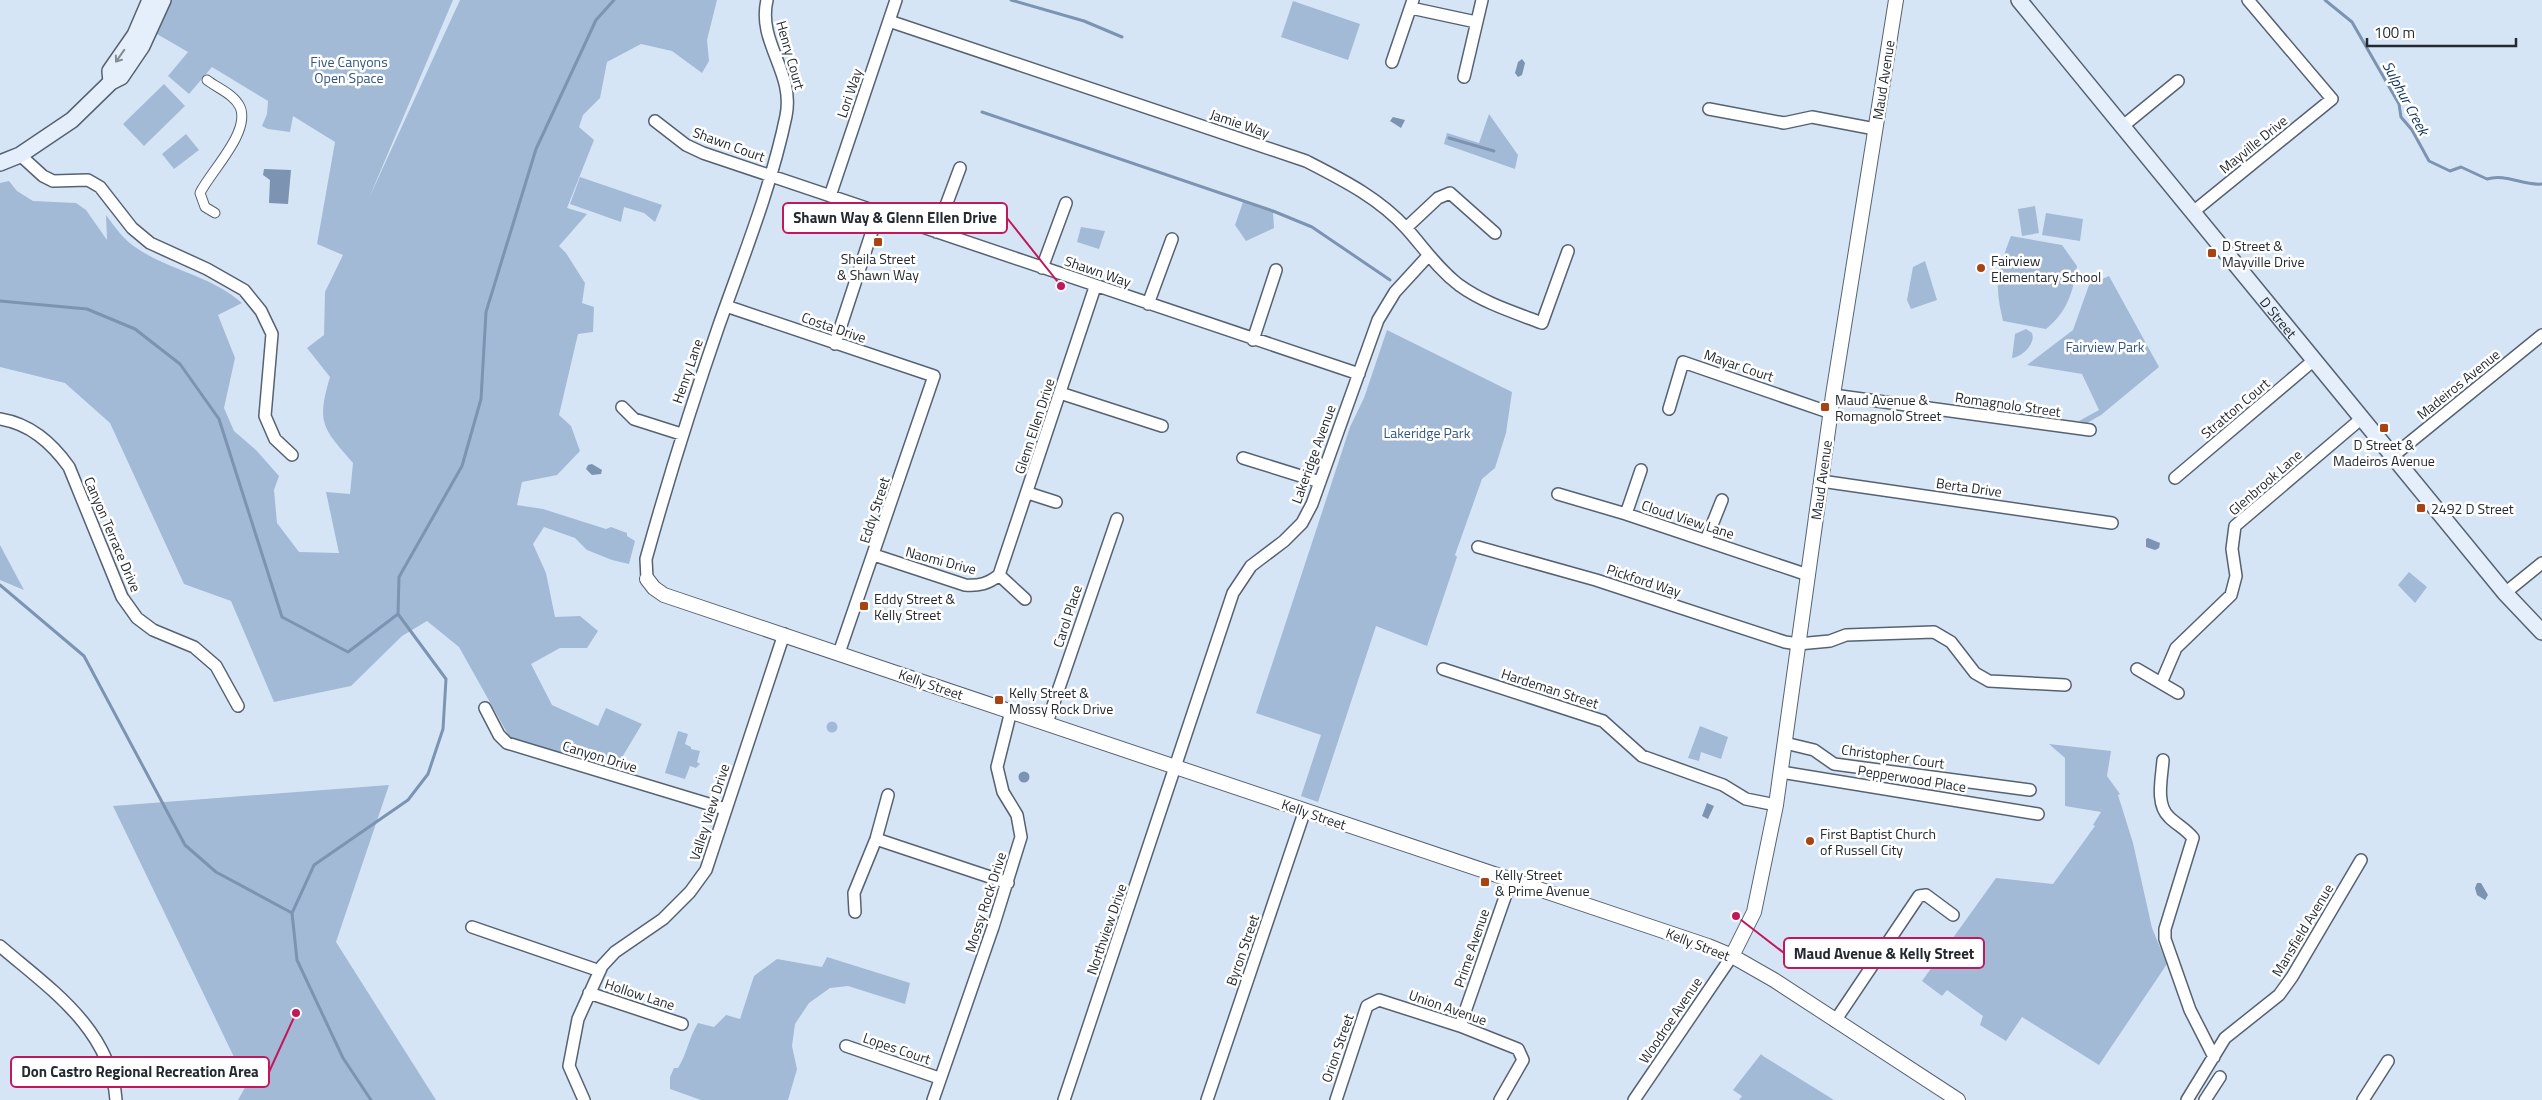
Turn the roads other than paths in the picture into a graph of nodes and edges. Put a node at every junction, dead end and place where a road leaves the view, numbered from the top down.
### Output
1 (150, 0) edge
2 (162, 0) edge
3 (767, 0) edge
4 (896, 0) edge
5 (1482, 0) edge
6 (1896, 0) edge
7 (2019, 0) edge
8 (2248, 0) edge
9 (1412, 4) edge
10 (889, 21) junction
11 (1476, 22) junction
12 (1392, 62) dead end
13 (1464, 77) dead end
14 (207, 80) dead end
15 (2178, 81) dead end
16 (110, 82) junction
17 (1708, 110) dead end
18 (655, 121) dead end
19 (2123, 126) junction
20 (1875, 129) junction
21 (20, 155) junction
22 (0, 163) edge
23 (960, 168) dead end
24 (770, 175) junction
25 (830, 196) junction
26 (1066, 203) dead end
27 (2193, 212) junction
28 (215, 213) dead end
29 (878, 213) junction
30 (1406, 228) junction
31 (936, 232) junction
32 (1495, 233) dead end
33 (1172, 239) dead end
34 (1568, 251) dead end
35 (1428, 256) junction
36 (1042, 268) junction
37 (1276, 270) dead end
38 (1095, 287) junction
39 (1148, 304) junction
40 (726, 306) junction
41 (2542, 336) edge
42 (1253, 340) junction
43 (835, 344) junction
44 (2314, 360) junction
45 (1359, 374) junction
46 (934, 376) joint
47 (1060, 393) junction
48 (1834, 395) junction
49 (622, 407) dead end
50 (1669, 409) dead end
51 (1831, 413) junction
52 (2362, 418) junction
53 (0, 419) edge
54 (1162, 426) dead end
55 (2090, 430) dead end
56 (681, 434) junction
57 (292, 455) dead end
58 (2393, 456) junction
59 (1244, 458) dead end
60 (1641, 470) dead end
61 (2175, 478) dead end
62 (1822, 481) junction
63 (1320, 482) junction
64 (1028, 493) junction
65 (1558, 494) dead end
66 (1722, 500) dead end
67 (1056, 502) dead end
68 (1626, 514) junction
69 (1117, 519) dead end
70 (2112, 523) dead end
71 (1706, 540) junction
72 (1478, 547) dead end
73 (874, 556) junction
74 (2542, 563) edge
75 (999, 575) junction
76 (1808, 575) junction
77 (648, 579) joint
78 (2505, 594) junction
79 (1025, 599) dead end
80 (2542, 632) edge
81 (784, 634) junction
82 (1798, 644) junction
83 (839, 653) junction
84 (1443, 669) dead end
85 (2137, 670) dead end
86 (2161, 683) junction
87 (2065, 685) dead end
88 (2178, 694) dead end
89 (238, 706) dead end
90 (485, 708) dead end
91 (1011, 711) junction
92 (1047, 723) junction
93 (1785, 743) junction
94 (2163, 760) dead end
95 (1175, 767) junction
96 (1781, 772) junction
97 (2030, 790) dead end
98 (888, 795) dead end
99 (1776, 804) junction
100 (725, 809) junction
101 (1304, 810) junction
102 (2038, 814) dead end
103 (876, 839) junction
104 (2361, 860) dead end
105 (1511, 880) junction
106 (1008, 882) junction
107 (855, 912) dead end
108 (1953, 915) dead end
109 (472, 926) dead end
110 (0, 946) edge
111 (1732, 956) junction
112 (600, 971) junction
113 (589, 993) junction
114 (1368, 1006) joint
115 (1835, 1021) junction
116 (682, 1024) dead end
117 (1460, 1026) junction
118 (846, 1046) dead end
119 (2214, 1057) junction
120 (2388, 1061) dead end
121 (2220, 1077) dead end
122 (939, 1078) junction
123 (1640, 1098) edge
124 (116, 1100) edge
125 (584, 1100) edge
126 (933, 1100) edge
127 (1064, 1100) edge
128 (1207, 1100) edge
129 (1336, 1100) edge
130 (1500, 1100) edge
131 (1958, 1100) edge
132 (2187, 1100) edge
133 (2205, 1100) edge
134 (2363, 1100) edge

1 -> 16 main road
2 - 16 main road
3 - 24 street, Henry Court
4 - 10 street, Lori Way
5 - 11 street
6 - 20 street, Maud Avenue
7 - 19 main road, D Street
8 - 27 street, Mayville Drive
9 - 11 street
9 - 12 street
10 - 25 street, Lori Way
10 - 30 street, Jamie Way
11 - 13 street
14 - 28 street
15 - 19 street
16 - 21 main road
17 - 20 street
18 - 24 street, Shawn Court
19 - 27 main road, D Street
20 - 48 street, Maud Avenue
21 - 22 main road
21 - 57 street
23 - 31 street
24 - 25 street, Shawn Way
24 - 40 street, Henry Lane
25 - 29 street, Shawn Way
26 - 36 street
27 - 44 main road, D Street
29 - 31 street, Shawn Way
29 - 43 street
30 - 32 street
30 - 35 street, Jamie Way
31 - 36 street, Shawn Way
33 - 39 street
34 - 35 street, Jamie Way
35 - 45 street, Lakeridge Avenue
36 - 38 street, Shawn Way
37 - 42 street
38 - 39 street, Shawn Way
38 - 47 street, Glenn Ellen Drive
39 - 42 street, Shawn Way
40 - 43 street, Costa Drive
40 - 56 street, Henry Lane
41 - 58 street, Madeiros Avenue
42 - 45 street, Shawn Way
43 - 46 street, Costa Drive
44 - 52 main road, D Street
44 - 61 street, Stratton Court
45 - 63 street, Lakeridge Avenue
46 - 73 street, Eddy Street
47 - 54 street
47 - 64 street, Glenn Ellen Drive
48 - 51 street, Maud Avenue
48 - 55 street, Romagnolo Street
49 - 56 street
50 - 51 street, Mayar Court
51 - 62 street, Maud Avenue
52 - 58 main road, D Street
52 - 86 street, Glenbrook Lane
53 - 89 street, Canyon Terrace Drive
56 - 77 street, Henry Lane
58 - 78 main road, D Street
59 - 63 street
60 - 68 street
62 - 70 street, Berta Drive
62 - 76 street, Maud Avenue
63 - 95 street, Lakeridge Avenue
64 - 67 street
64 - 75 street, Glenn Ellen Drive
65 - 68 street, Cloud View Lane
66 - 71 street
68 - 71 street, Cloud View Lane
69 - 92 street, Carol Place
71 - 76 street, Cloud View Lane
72 - 82 street, Pickford Way
73 - 75 street, Naomi Drive
73 - 83 street, Eddy Street
74 - 78 street
75 - 79 street
76 - 82 street, Maud Avenue
77 - 81 street, Kelly Street
78 - 80 main road, D Street
81 - 83 street, Kelly Street
81 - 100 street, Valley View Drive
82 - 87 street, Pickford Way
82 - 93 street, Maud Avenue
83 - 91 street, Kelly Street
84 - 99 street, Hardeman Street
85 - 86 street
86 - 88 street
90 - 100 street, Canyon Drive
91 - 92 street, Kelly Street
91 - 106 street, Mossy Rock Drive
92 - 95 street, Kelly Street
93 - 96 street, Maud Avenue
93 - 97 street, Christopher Court
94 - 119 street
95 - 101 street, Kelly Street
95 - 127 street, Northview Drive
96 - 99 street, Maud Avenue
96 - 102 street, Pepperwood Place
98 - 103 street
99 - 111 street, Maud Avenue
100 - 112 street, Valley View Drive
101 - 105 street, Kelly Street
101 - 128 street, Byron Street
103 - 106 street
103 - 107 street
104 - 119 street, Mansfield Avenue
105 - 111 street, Kelly Street
105 - 117 street, Prime Avenue
106 - 122 street, Mossy Rock Drive
108 - 115 street
109 - 112 street
110 - 124 street
111 - 115 street, Kelly Street
111 - 123 street, Woodroe Avenue
112 - 113 street, Valley View Drive
113 - 116 street, Hollow Lane
113 - 125 street, Valley View Drive
114 - 117 street, Union Avenue
114 - 129 street, Orion Street
115 - 131 street, Kelly Street
117 - 130 street, Union Avenue
118 - 122 street, Lopes Court
119 - 132 street, Mansfield Avenue
120 - 134 street
121 - 133 street
122 - 126 street, Mossy Rock Drive

